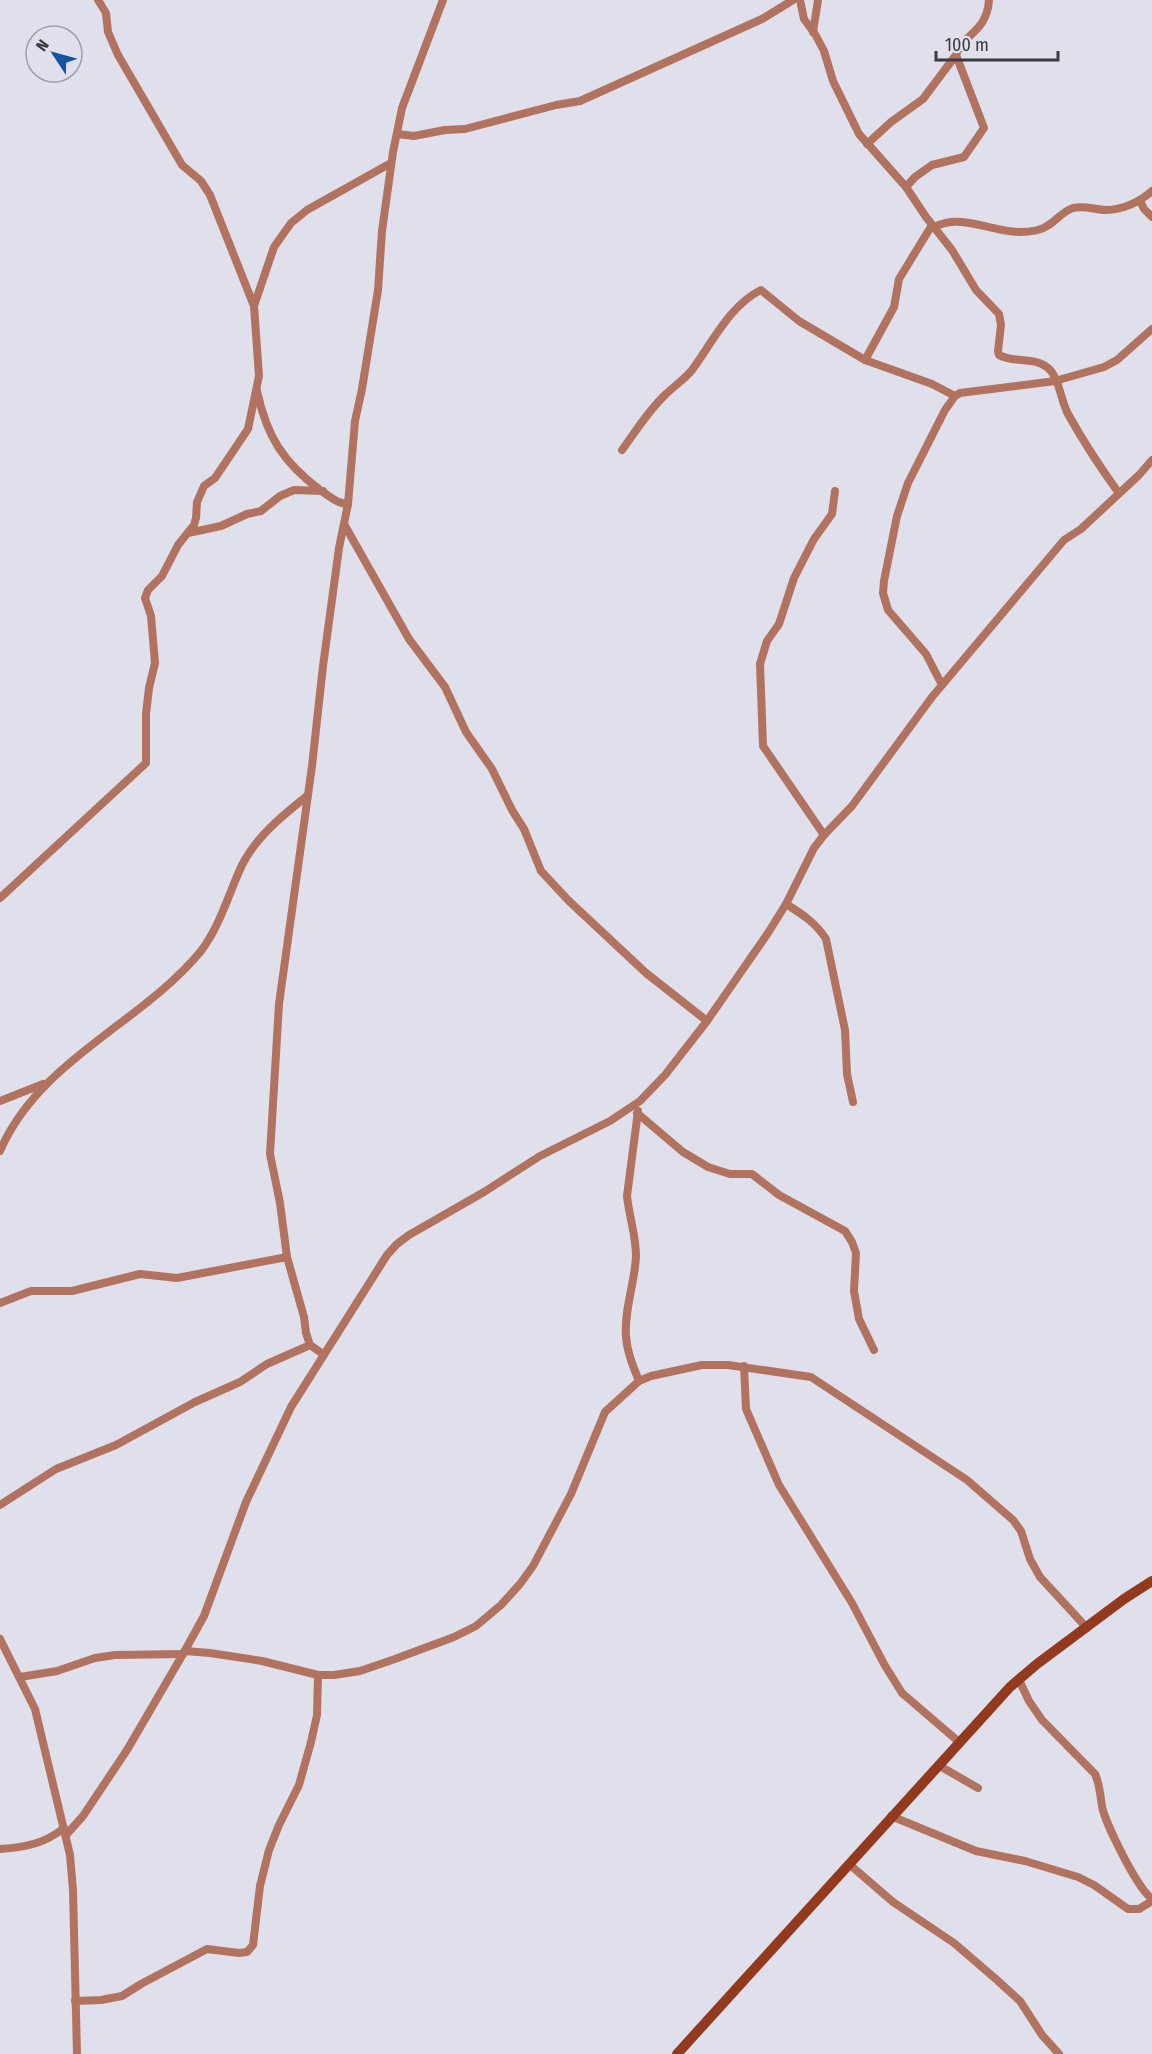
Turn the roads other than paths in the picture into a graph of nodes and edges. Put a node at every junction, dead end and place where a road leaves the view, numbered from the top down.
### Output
1 (98, 0) edge
2 (443, 0) edge
3 (793, 0) edge
4 (800, 0) edge
5 (818, 0) edge
6 (989, 0) edge
7 (813, 32) junction
8 (956, 56) junction
9 (397, 134) junction
10 (867, 144) junction
11 (391, 163) junction
12 (906, 187) junction
13 (1152, 191) edge
14 (1140, 201) junction
15 (1152, 217) edge
16 (933, 226) junction
17 (254, 306) junction
18 (1152, 329) edge
19 (865, 360) junction
20 (1055, 381) junction
21 (257, 390) junction
22 (955, 396) junction
23 (622, 450) dead end
24 (1152, 460) edge
25 (323, 491) junction
26 (836, 491) dead end
27 (1118, 492) junction
28 (348, 504) junction
29 (344, 524) junction
30 (188, 533) junction
31 (942, 685) junction
32 (308, 796) junction
33 (824, 834) junction
34 (0, 898) edge
35 (786, 904) junction
36 (707, 1021) junction
37 (44, 1084) junction
38 (0, 1101) edge
39 (640, 1101) junction
40 (853, 1102) dead end
41 (637, 1113) junction
42 (0, 1151) edge
43 (287, 1257) junction
44 (0, 1303) edge
45 (310, 1345) junction
46 (874, 1350) dead end
47 (323, 1354) junction
48 (744, 1366) junction
49 (639, 1380) junction
50 (0, 1504) edge
51 (1152, 1581) edge
52 (1087, 1628) junction
53 (0, 1639) edge
54 (184, 1653) junction
55 (318, 1675) junction
56 (21, 1677) junction
57 (1019, 1680) junction
58 (959, 1742) junction
59 (938, 1766) junction
60 (978, 1788) dead end
61 (891, 1816) junction
62 (65, 1832) junction
63 (0, 1849) edge
64 (849, 1864) junction
65 (1152, 1900) edge
66 (75, 2001) junction
67 (77, 2054) edge
68 (677, 2054) edge
69 (1059, 2054) edge

1 - 17 street
2 - 9 street
3 - 9 street
4 - 7 street
5 - 7 street
6 - 8 street
7 - 10 street
8 - 10 street
8 - 12 street
9 - 11 street
10 - 12 street
11 - 17 street
11 - 28 street
12 - 16 street
13 - 14 street
14 - 15 street
14 - 16 street
16 - 19 street
16 - 20 street
17 - 21 street
18 - 20 street
19 - 22 street
19 - 23 street
20 - 22 street
20 - 27 street
21 - 25 street
21 - 30 street
22 - 31 street
24 - 27 street
25 - 28 street
25 - 30 street
26 - 33 street
27 - 31 street
28 - 29 street
29 - 32 street
29 - 36 street
30 - 34 street
31 - 33 street
32 - 37 street
32 - 43 street
33 - 35 street
35 - 36 street
35 - 40 street
36 - 39 street
37 - 38 street
37 - 42 street
39 - 41 street
39 - 47 street
41 - 46 street
41 - 49 street
43 - 44 street
43 - 45 street
45 - 47 street
45 - 50 street
47 - 54 street
48 - 49 street
48 - 52 street
48 - 58 street
49 - 55 street
51 - 52 main road
52 - 57 main road
53 - 56 street
54 - 55 street
54 - 56 street
54 - 62 street
55 - 66 street
56 - 62 street
57 - 58 main road
57 - 65 street
58 - 59 main road
59 - 60 street
59 - 61 main road
61 - 64 main road
61 - 65 street
62 - 63 street
62 - 66 street
64 - 68 main road
64 - 69 street
66 - 67 street

